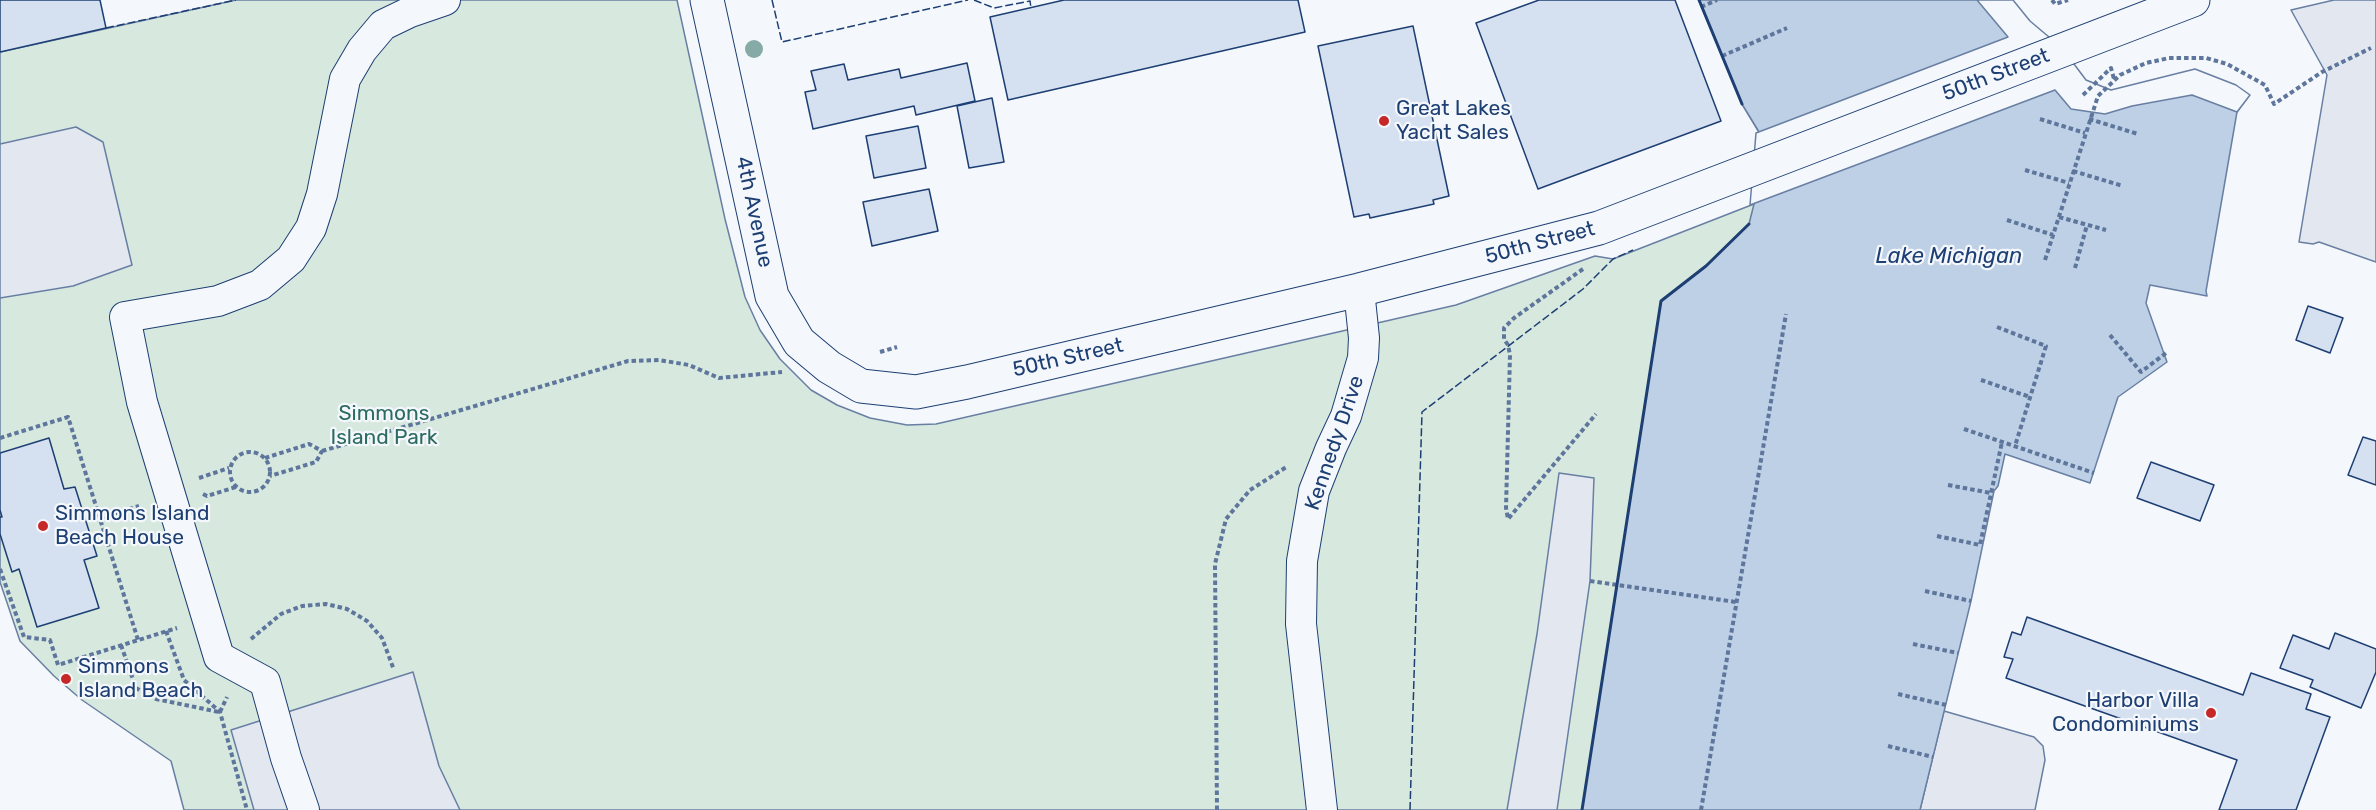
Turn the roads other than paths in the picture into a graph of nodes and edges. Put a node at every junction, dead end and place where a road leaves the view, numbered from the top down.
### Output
1 (445, 0) edge
2 (707, 0) edge
3 (2193, 0) edge
4 (1359, 290) junction
5 (861, 386) joint
6 (304, 810) edge
7 (1322, 810) edge

1 - 6 street
2 - 5 street, 4th Avenue
3 - 4 street, 50th Street
4 - 5 street, 50th Street
4 - 7 street, Kennedy Drive

